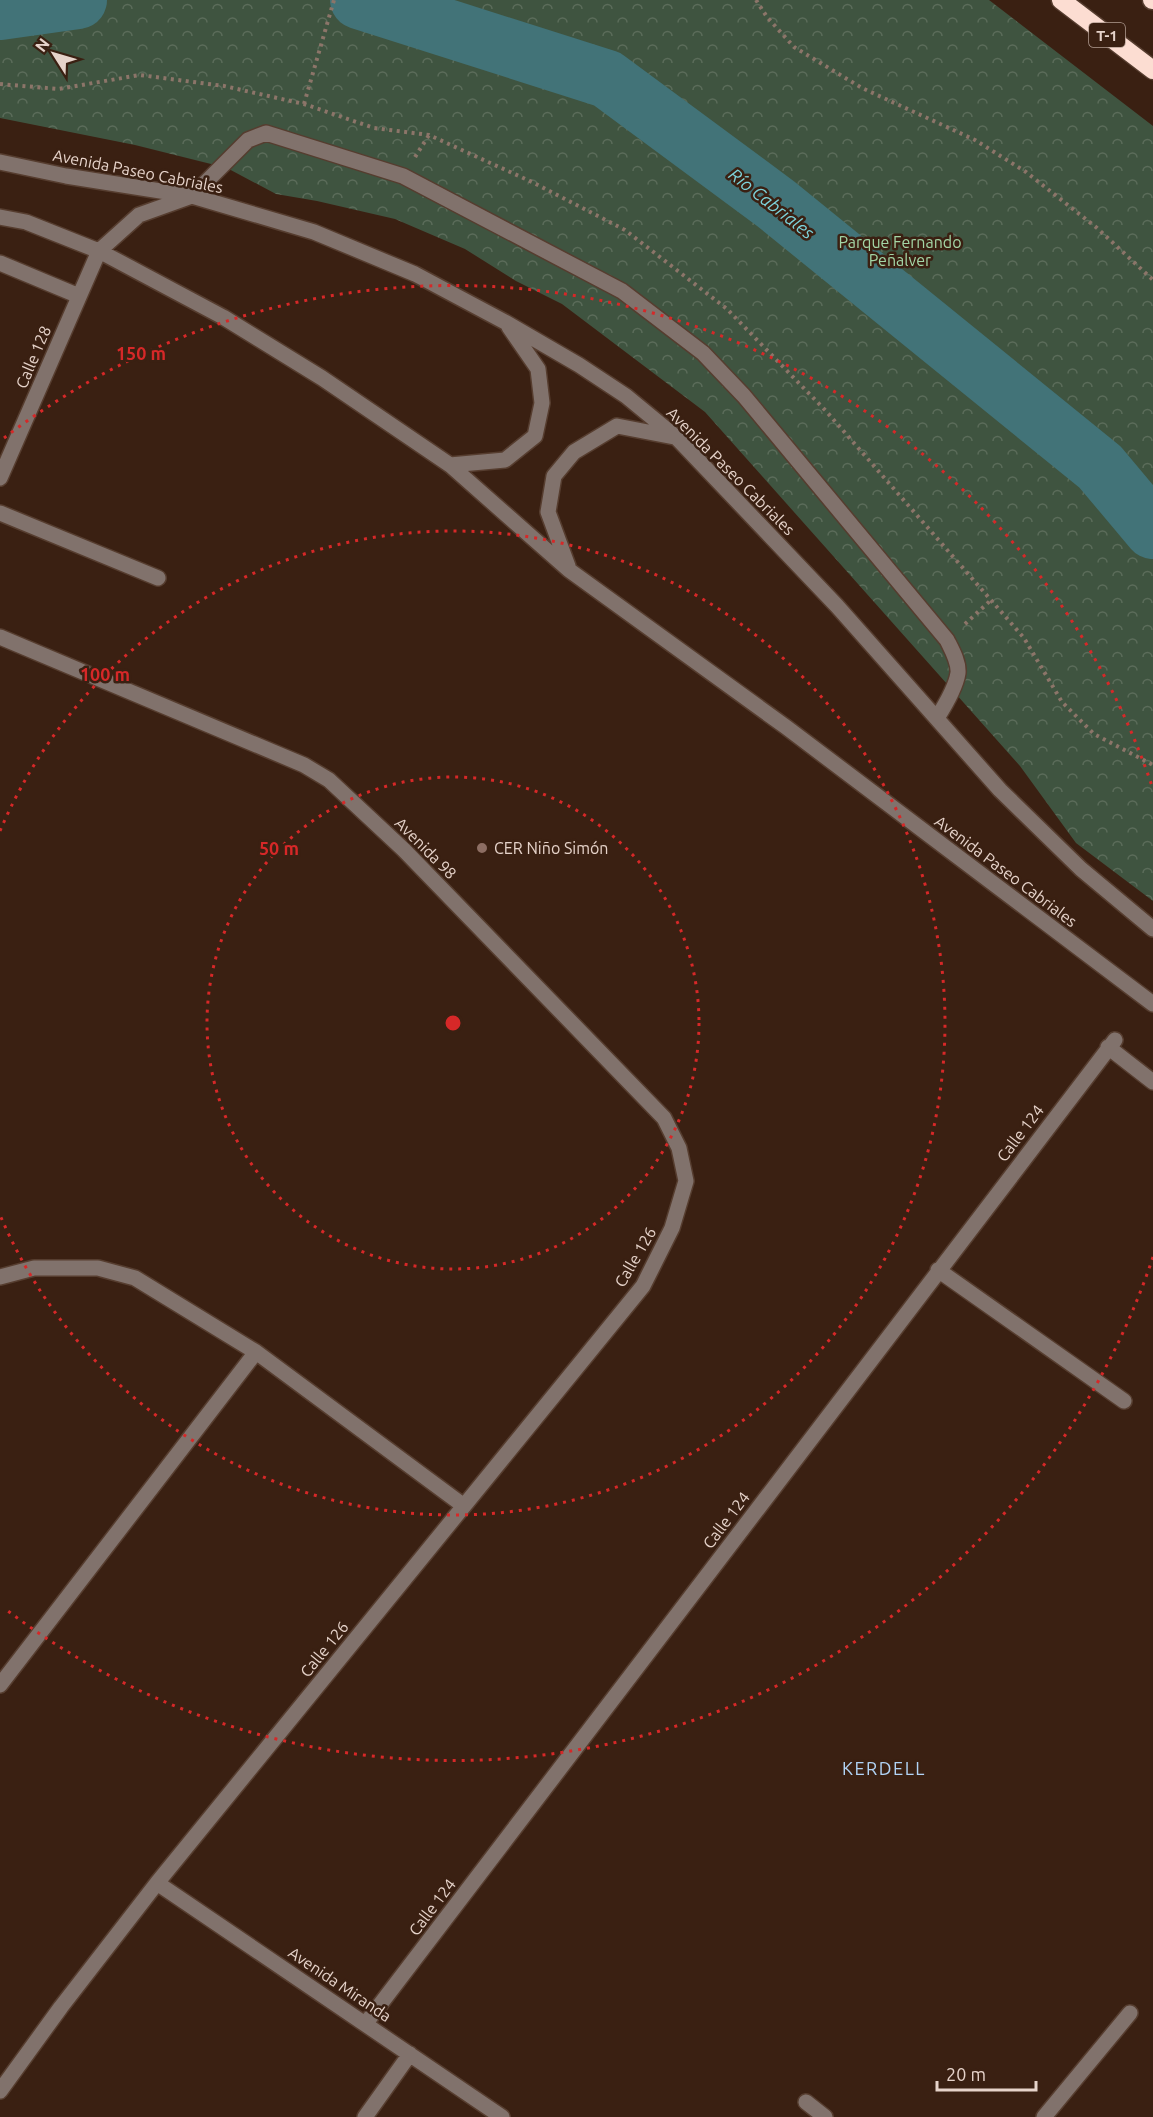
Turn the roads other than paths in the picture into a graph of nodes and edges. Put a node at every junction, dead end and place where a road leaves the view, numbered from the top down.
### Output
1 (1062, 0) edge
2 (1153, 70) edge
3 (0, 162) edge
4 (192, 196) junction
5 (0, 217) edge
6 (99, 251) junction
7 (0, 263) edge
8 (79, 296) junction
9 (505, 322) junction
10 (677, 438) junction
11 (450, 465) junction
12 (0, 478) edge
13 (0, 513) edge
14 (569, 570) junction
15 (158, 578) dead end
16 (0, 637) edge
17 (937, 718) junction
18 (1153, 928) edge
19 (1153, 1004) edge
20 (1153, 1082) edge
21 (672, 1228) joint
22 (938, 1270) junction
23 (0, 1277) edge
24 (256, 1352) junction
25 (1124, 1401) dead end
26 (464, 1506) junction
27 (0, 1685) edge
28 (157, 1883) junction
29 (1130, 2013) dead end
30 (366, 2023) junction
31 (410, 2054) junction
32 (0, 2091) edge
33 (806, 2102) dead end
34 (365, 2117) edge
35 (502, 2117) edge
36 (825, 2117) edge
37 (1044, 2117) edge

1 - 2 highway, T-1
3 - 4 street, Avenida Paseo Cabriales
4 - 6 street
4 - 9 street, Avenida Paseo Cabriales
4 - 17 street
5 - 6 street, Avenida Paseo Cabriales
6 - 8 street, Calle 128
6 - 11 street, Avenida Paseo Cabriales
7 - 8 street
8 - 12 street, Calle 128
9 - 10 street, Avenida Paseo Cabriales
9 - 11 street
10 - 14 street
10 - 17 street, Avenida Paseo Cabriales
11 - 14 street, Avenida Paseo Cabriales
13 - 15 street
14 - 19 street, Avenida Paseo Cabriales
16 - 21 street, Avenida 98
17 - 18 street, Avenida Paseo Cabriales
20 - 22 street, Calle 124
21 - 26 street, Calle 126
22 - 25 street
22 - 30 street, Calle 124
23 - 24 street
24 - 26 street
24 - 27 street
26 - 28 street, Calle 126
28 - 30 street, Avenida Miranda
28 - 32 street, Calle 126
29 - 37 street
30 - 31 street, Avenida Miranda
31 - 34 street
31 - 35 street, Avenida Miranda
33 - 36 street

